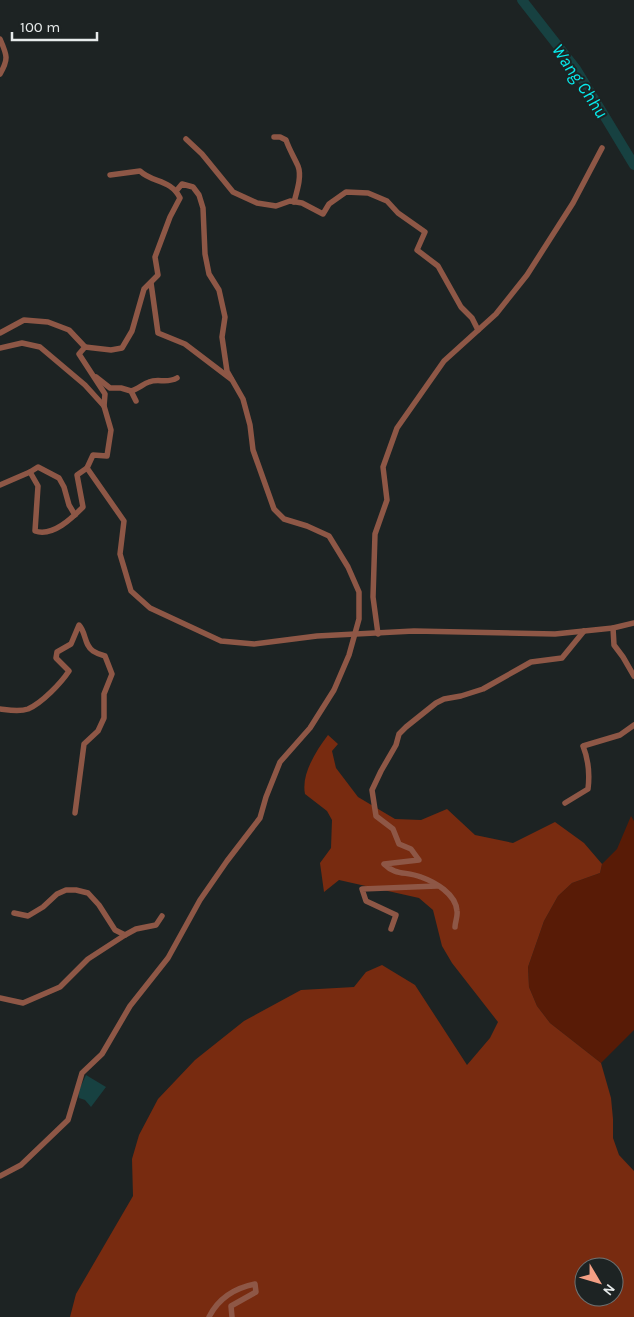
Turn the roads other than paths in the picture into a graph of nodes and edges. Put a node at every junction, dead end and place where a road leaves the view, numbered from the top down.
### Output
1 (0, 40) edge
2 (0, 74) edge
3 (274, 137) dead end
4 (186, 139) dead end
5 (602, 148) dead end
6 (110, 176) dead end
7 (177, 190) junction
8 (294, 202) junction
9 (151, 283) junction
10 (478, 330) junction
11 (0, 333) edge
12 (86, 347) junction
13 (0, 348) edge
14 (89, 370) junction
15 (177, 378) dead end
16 (233, 380) junction
17 (131, 391) junction
18 (136, 401) dead end
19 (104, 406) junction
20 (87, 468) junction
21 (30, 472) junction
22 (0, 485) edge
23 (75, 515) junction
24 (634, 623) edge
25 (613, 628) junction
26 (584, 631) junction
27 (378, 634) junction
28 (355, 635) junction
29 (634, 676) edge
30 (0, 709) edge
31 (634, 725) edge
32 (565, 803) dead end
33 (75, 813) dead end
34 (439, 886) junction
35 (14, 913) dead end
36 (162, 916) dead end
37 (455, 927) dead end
38 (392, 929) dead end
39 (125, 935) junction
40 (0, 998) edge
41 (0, 1176) edge
42 (209, 1317) edge
43 (232, 1317) edge

1 - 2 street
3 - 8 street
4 - 8 street
5 - 10 street
6 - 7 street
7 - 9 street
7 - 16 street
8 - 10 street
9 - 12 street
9 - 16 street
10 - 27 street
11 - 12 street
12 - 14 street
13 - 19 street
14 - 17 street
14 - 19 street
15 - 17 street
16 - 28 street
17 - 18 street
19 - 20 street
20 - 23 street
20 - 28 street
21 - 22 street
21 - 23 street
21 - 23 street
24 - 25 street
25 - 26 street
25 - 29 street
26 - 27 street
26 - 34 street
27 - 28 street
28 - 41 street
30 - 33 street
31 - 32 street
34 - 37 street
34 - 38 street
35 - 39 street
36 - 39 street
39 - 40 street
42 - 43 street

